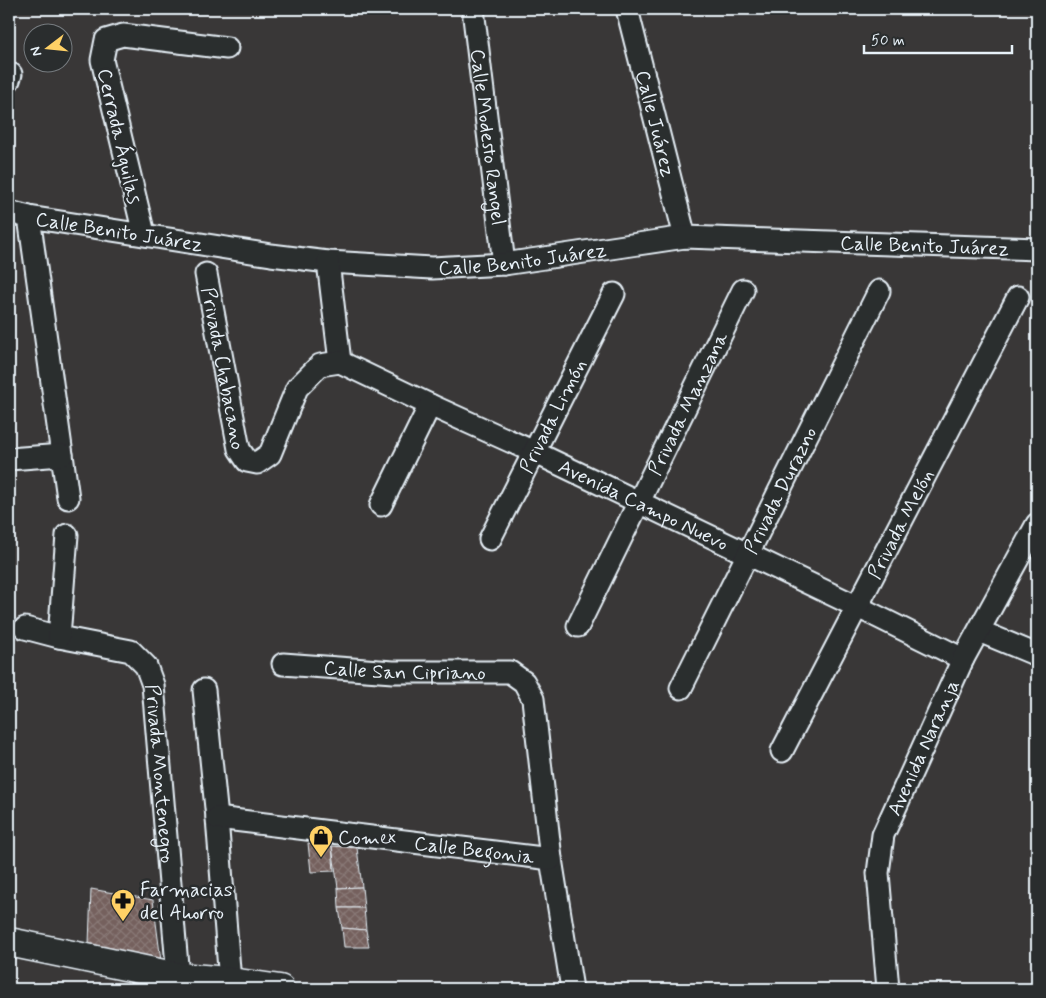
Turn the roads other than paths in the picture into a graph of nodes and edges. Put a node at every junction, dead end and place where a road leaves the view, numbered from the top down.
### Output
1 (473, 9) edge
2 (627, 9) edge
3 (227, 48) dead end
4 (19, 215) edge
5 (144, 234) junction
6 (684, 237) junction
7 (1037, 249) edge
8 (328, 262) junction
9 (504, 264) junction
10 (206, 274) dead end
11 (743, 290) dead end
12 (879, 291) dead end
13 (614, 294) dead end
14 (1018, 297) dead end
15 (340, 362) junction
16 (430, 405) junction
17 (534, 452) junction
18 (62, 455) junction
19 (9, 459) edge
20 (68, 498) dead end
21 (639, 503) junction
22 (381, 505) dead end
23 (1037, 524) edge
24 (66, 535) dead end
25 (490, 539) dead end
26 (748, 554) junction
27 (858, 607) junction
28 (578, 626) dead end
29 (24, 628) dead end
30 (979, 631) junction
31 (59, 637) junction
32 (1037, 655) edge
33 (963, 659) junction
34 (283, 664) dead end
35 (681, 688) dead end
36 (204, 690) dead end
37 (782, 751) dead end
38 (217, 818) junction
39 (551, 859) junction
40 (9, 942) edge
41 (178, 977) junction
42 (230, 982) junction
43 (280, 989) edge
44 (572, 989) edge
45 (888, 989) edge

1 - 9 street, Calle Modesto Rangel
2 - 6 street, Calle Juárez
3 - 5 street, Cerrada Águilas
4 - 5 street, Calle Benito Juárez
4 - 18 street
5 - 8 street, Calle Benito Juárez
6 - 7 street, Calle Benito Juárez
6 - 9 street, Calle Benito Juárez
8 - 9 street, Calle Benito Juárez
8 - 15 street
10 - 15 street, Privada Chabacano
11 - 21 street, Privada Manzana
12 - 26 street, Privada Durazno
13 - 17 street, Privada Limón
14 - 27 street, Privada Melón
15 - 16 street, Avenida Campo Nuevo
16 - 17 street, Avenida Campo Nuevo
16 - 22 street
17 - 21 street, Avenida Campo Nuevo
17 - 25 street, Privada Limón
18 - 19 street
18 - 20 street
21 - 26 street, Avenida Campo Nuevo
21 - 28 street, Privada Manzana
23 - 30 street, Avenida Naranja
24 - 31 street
26 - 27 street, Avenida Campo Nuevo
26 - 35 street, Privada Durazno
27 - 33 street, Avenida Campo Nuevo
27 - 37 street, Privada Melón
29 - 31 street, Privada Montenegro
30 - 32 street
30 - 33 street, Avenida Naranja
31 - 41 street, Privada Montenegro
33 - 45 street, Avenida Naranja
34 - 39 street, Calle San Cipriano
36 - 38 street
38 - 39 street, Calle Begonia
38 - 42 street
39 - 44 street
40 - 41 main road
41 - 42 main road
42 - 43 main road

